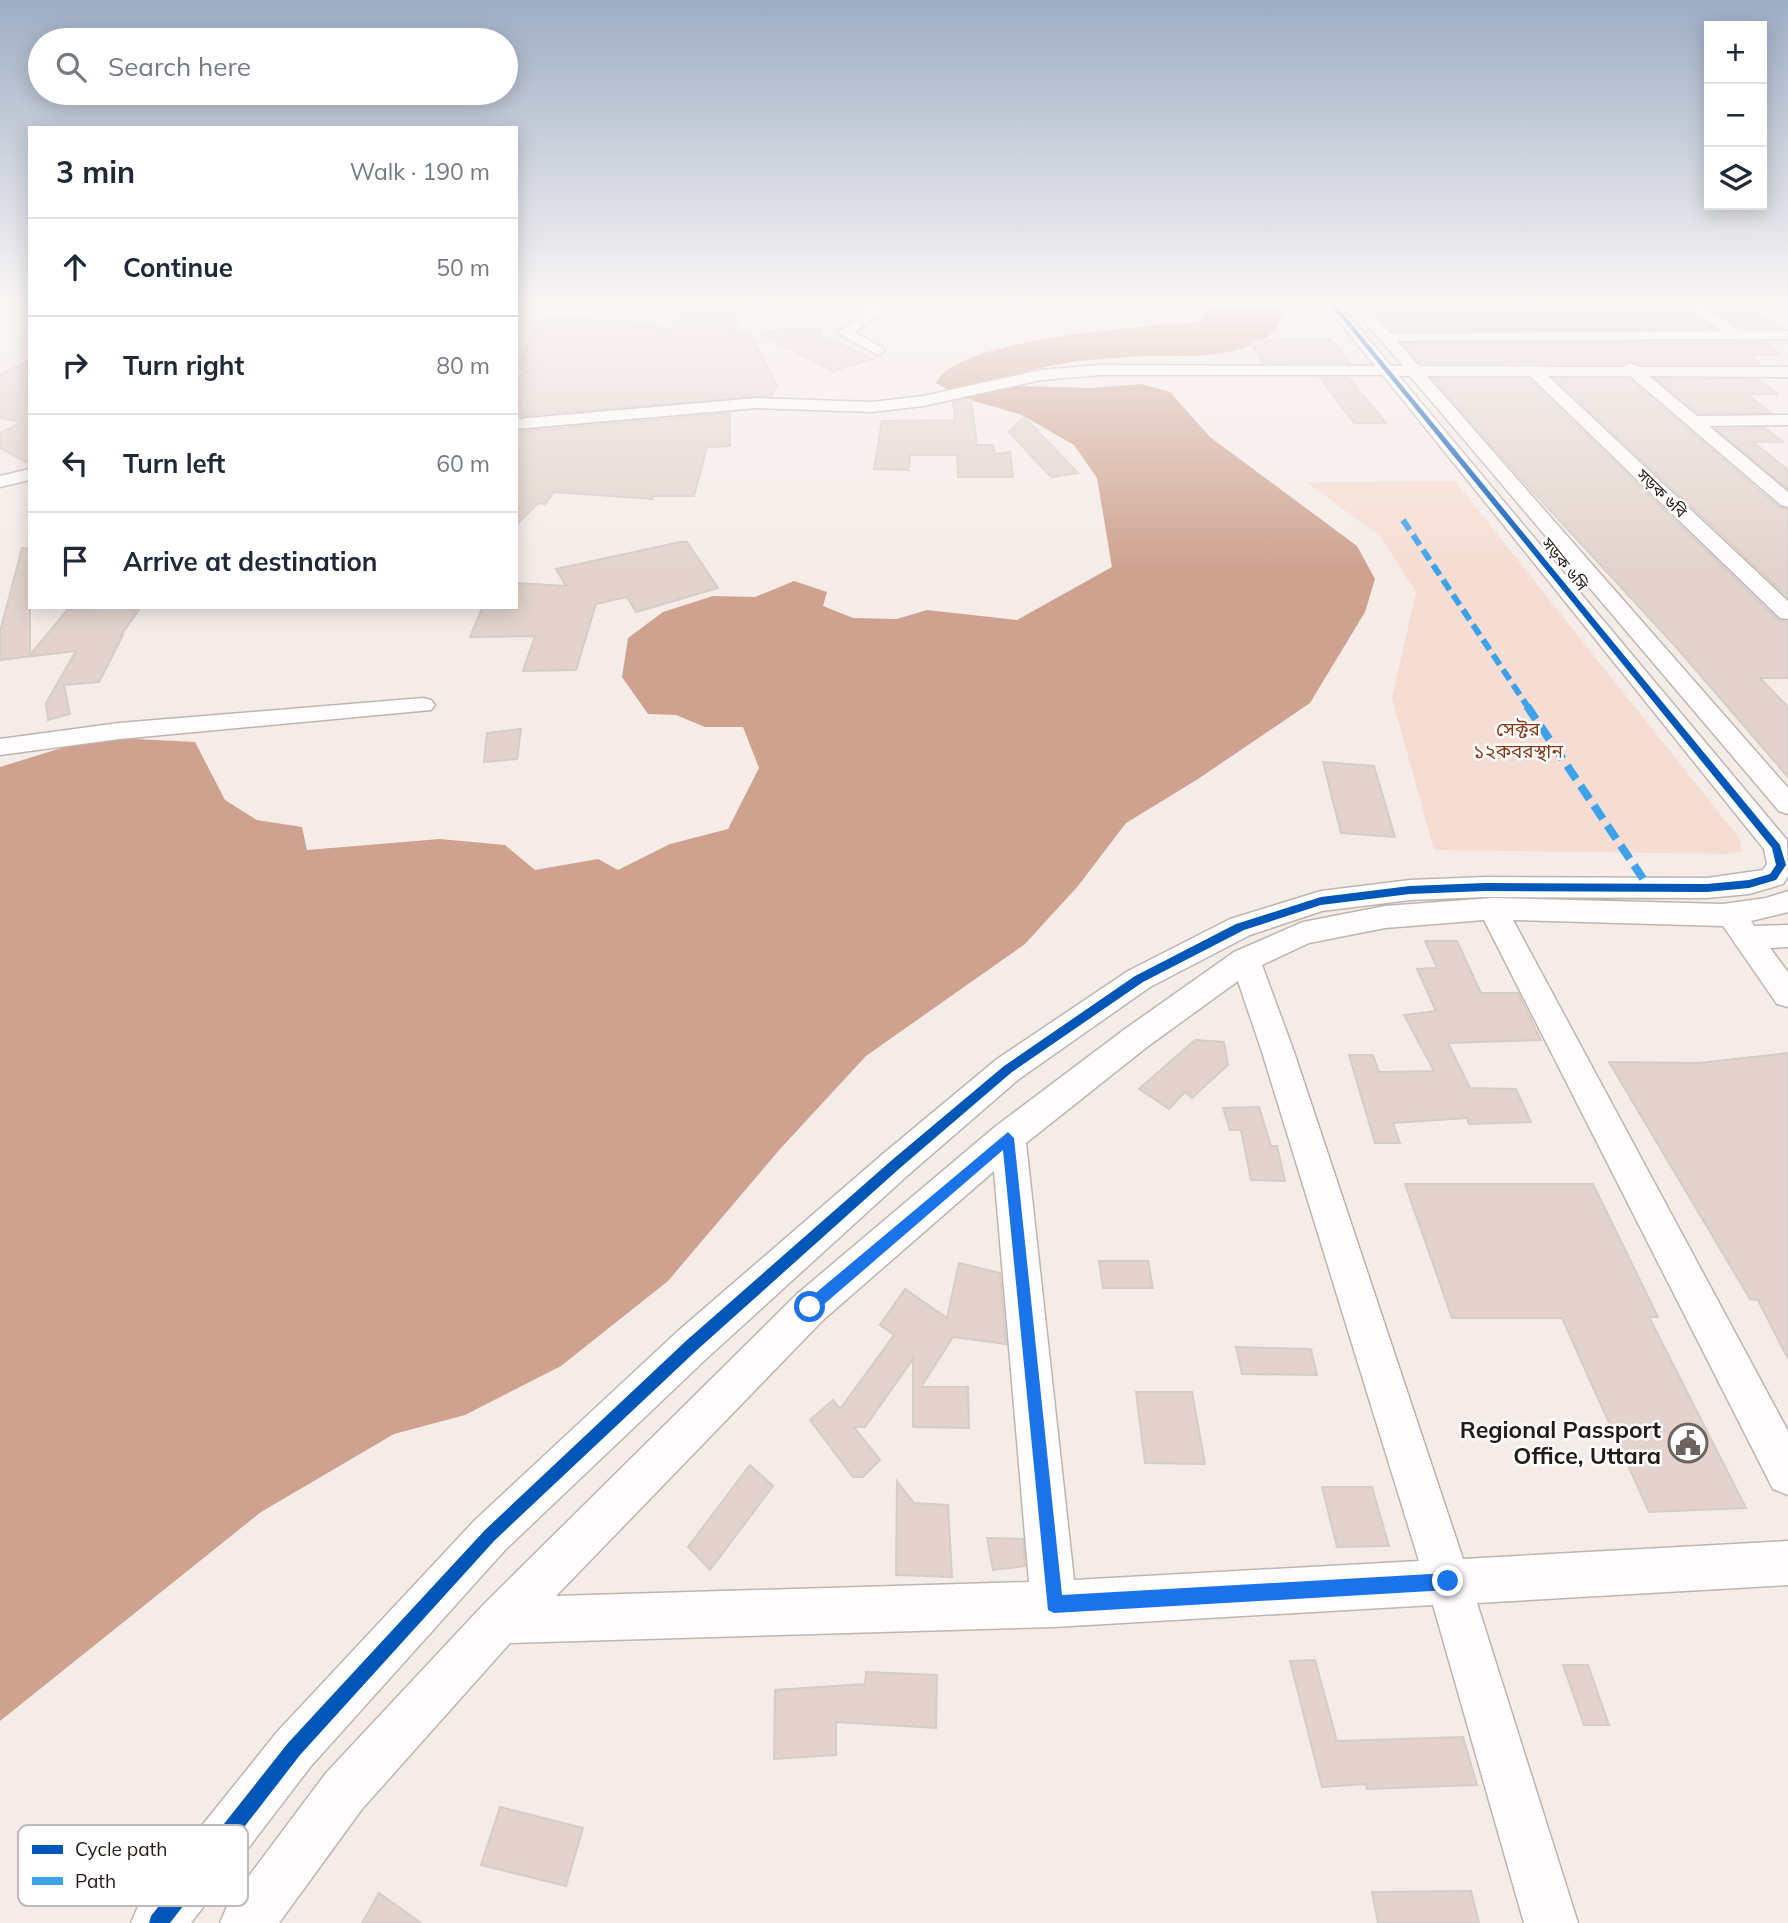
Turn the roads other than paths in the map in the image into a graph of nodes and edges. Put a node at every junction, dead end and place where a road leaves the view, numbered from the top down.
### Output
1 (974, 390) edge
2 (1402, 390) edge
3 (1431, 390) edge
4 (1554, 390) edge
5 (1655, 390) edge
6 (1788, 420) edge
7 (1692, 421) junction
8 (518, 424) edge
9 (1753, 471) junction
10 (1776, 471) dead end
11 (28, 475) edge
12 (0, 482) edge
13 (1788, 501) edge
14 (1788, 613) edge
15 (1605, 637) junction
16 (1644, 637) junction
17 (423, 705) dead end
18 (0, 747) edge
19 (1788, 805) edge
20 (1782, 860) edge
21 (1788, 901) edge
22 (1493, 909) junction
23 (1738, 925) junction
24 (1788, 936) edge
25 (1245, 960) junction
26 (1788, 995) edge
27 (1008, 1138) junction
28 (1788, 1474) edge
29 (1788, 1563) edge
30 (1448, 1581) junction
31 (1054, 1604) junction
32 (500, 1620) junction
33 (235, 1825) edge
34 (171, 1906) edge
35 (158, 1923) edge
36 (247, 1923) edge
37 (1551, 1923) edge

1 - 8 street
2 - 15 street, সড়ক ৬সি
3 - 16 street, সড়ক ৬সি
4 - 14 street, সড়ক ৬বি
5 - 7 street
6 - 7 street
7 - 9 street
9 - 10 street
9 - 13 street
11 - 12 street
15 - 16 street
15 - 20 street, সড়ক ৬সি
16 - 19 street, সড়ক ৬সি
17 - 18 street
20 - 33 street
21 - 23 street
22 - 23 street
22 - 25 street
22 - 28 street
23 - 24 street
23 - 26 street
25 - 27 street
25 - 30 street
27 - 31 street
27 - 32 street
29 - 30 street
30 - 31 street
30 - 37 street
31 - 32 street
32 - 36 street
34 - 35 street

